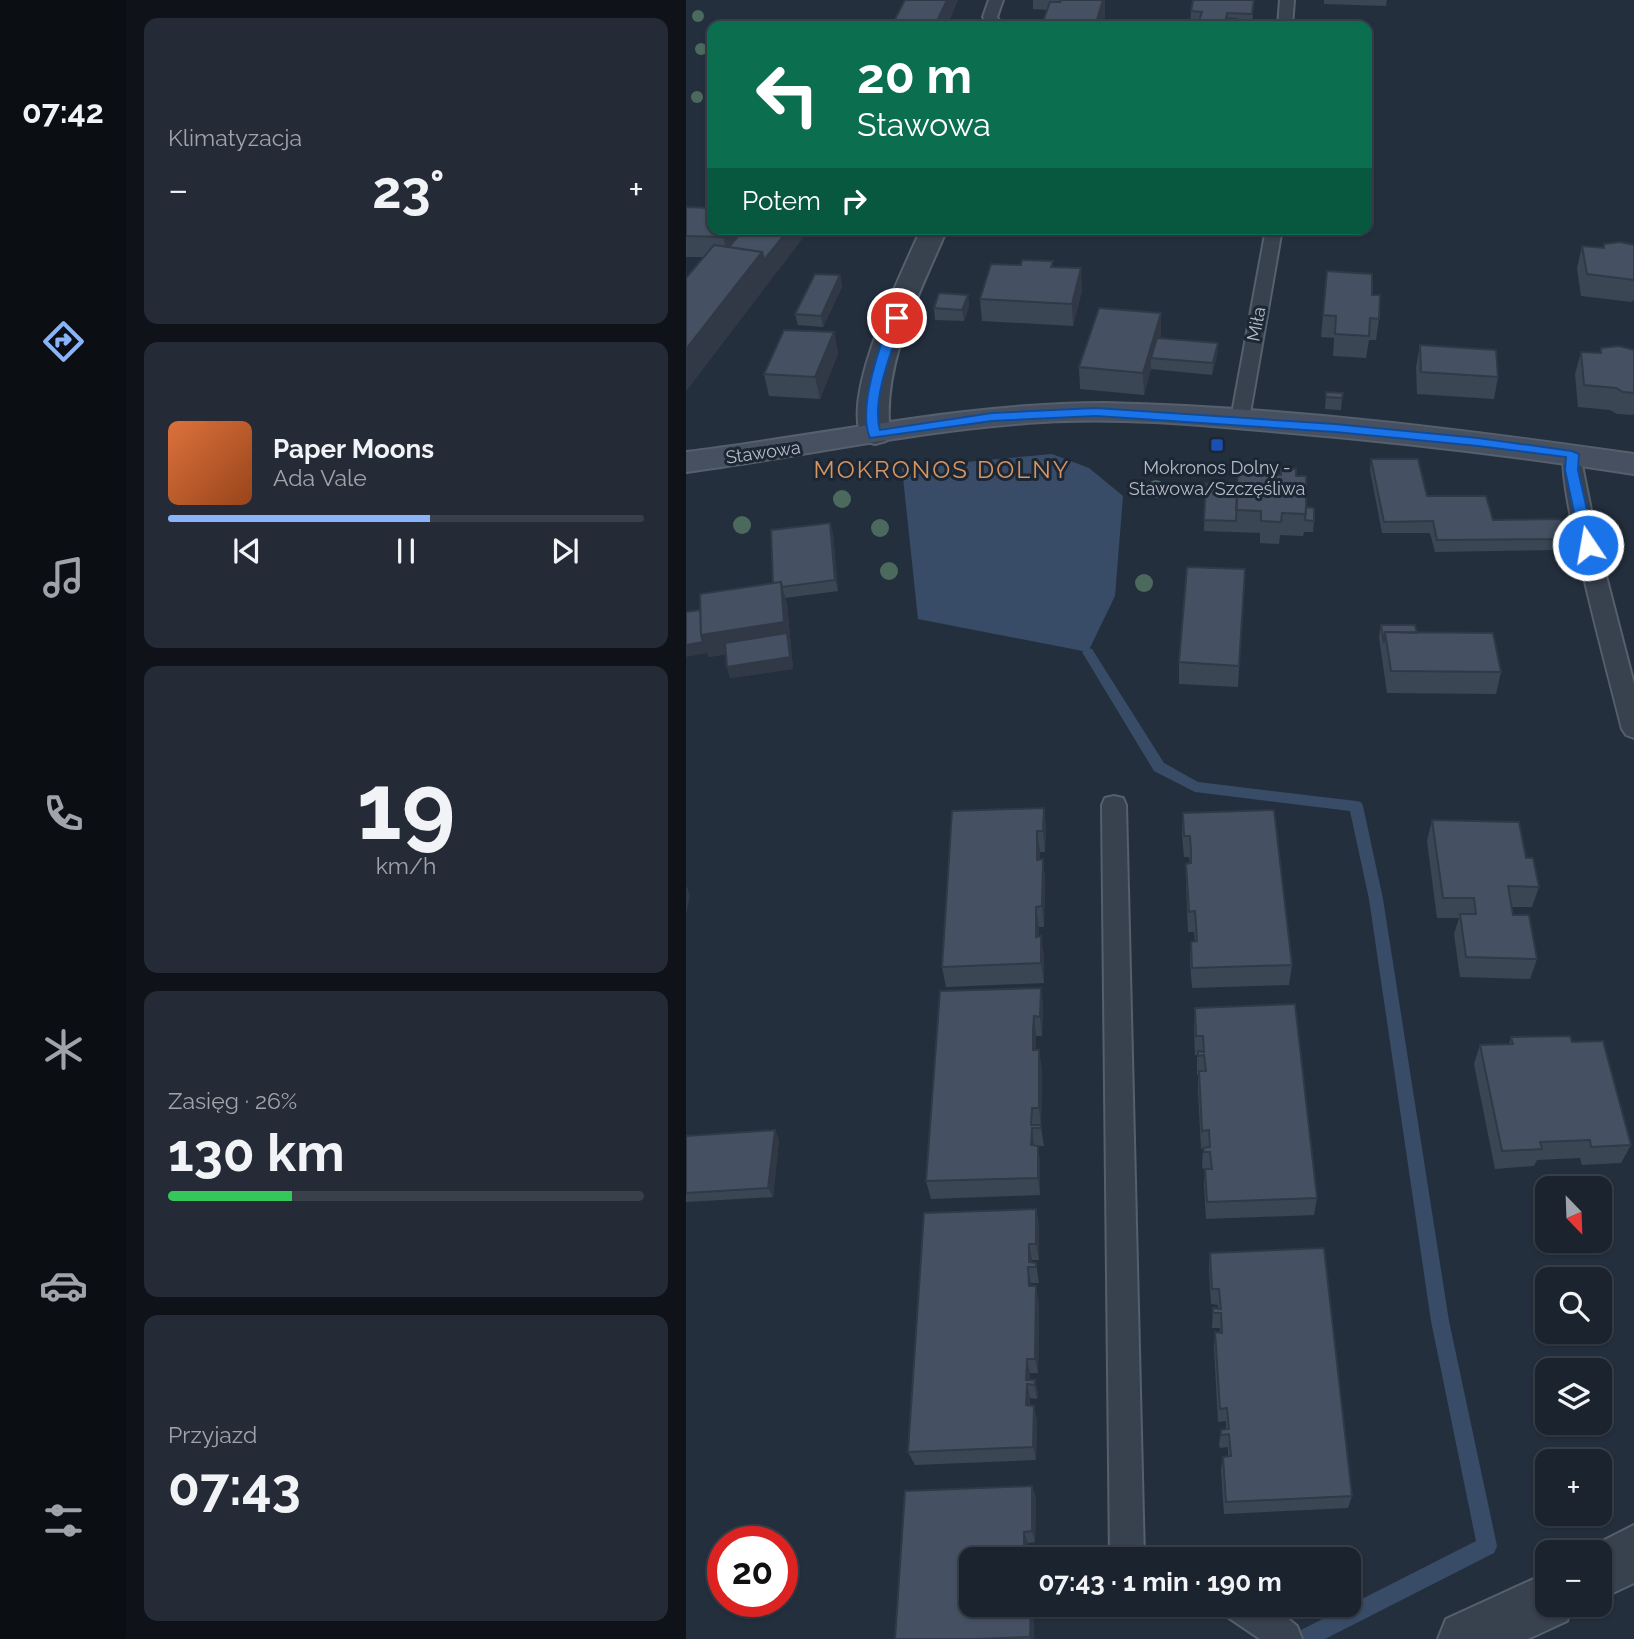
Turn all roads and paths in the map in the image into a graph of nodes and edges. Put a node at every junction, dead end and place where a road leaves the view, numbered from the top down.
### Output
1 (996, 0) edge
2 (1287, 0) edge
3 (993, 21) edge
4 (1285, 21) edge
5 (932, 235) edge
6 (1273, 235) edge
7 (1240, 419) junction
8 (875, 435) junction
9 (1572, 454) junction
10 (686, 462) edge
11 (1634, 464) edge
12 (1634, 729) edge
13 (1114, 805) dead end
14 (1127, 1547) edge
15 (1634, 1552) edge
16 (1612, 1565) edge
17 (1535, 1607) edge
18 (1259, 1617) edge
19 (1284, 1639) edge
20 (1466, 1639) edge

1 - 3 lane
2 - 4 lane
5 - 8 street
6 - 7 lane, Miła
7 - 8 street, Stawowa
7 - 9 street, Stawowa
8 - 10 street, Stawowa
9 - 11 street, Stawowa
9 - 12 lane
13 - 14 lane
15 - 16 street
17 - 20 street
18 - 19 lane

